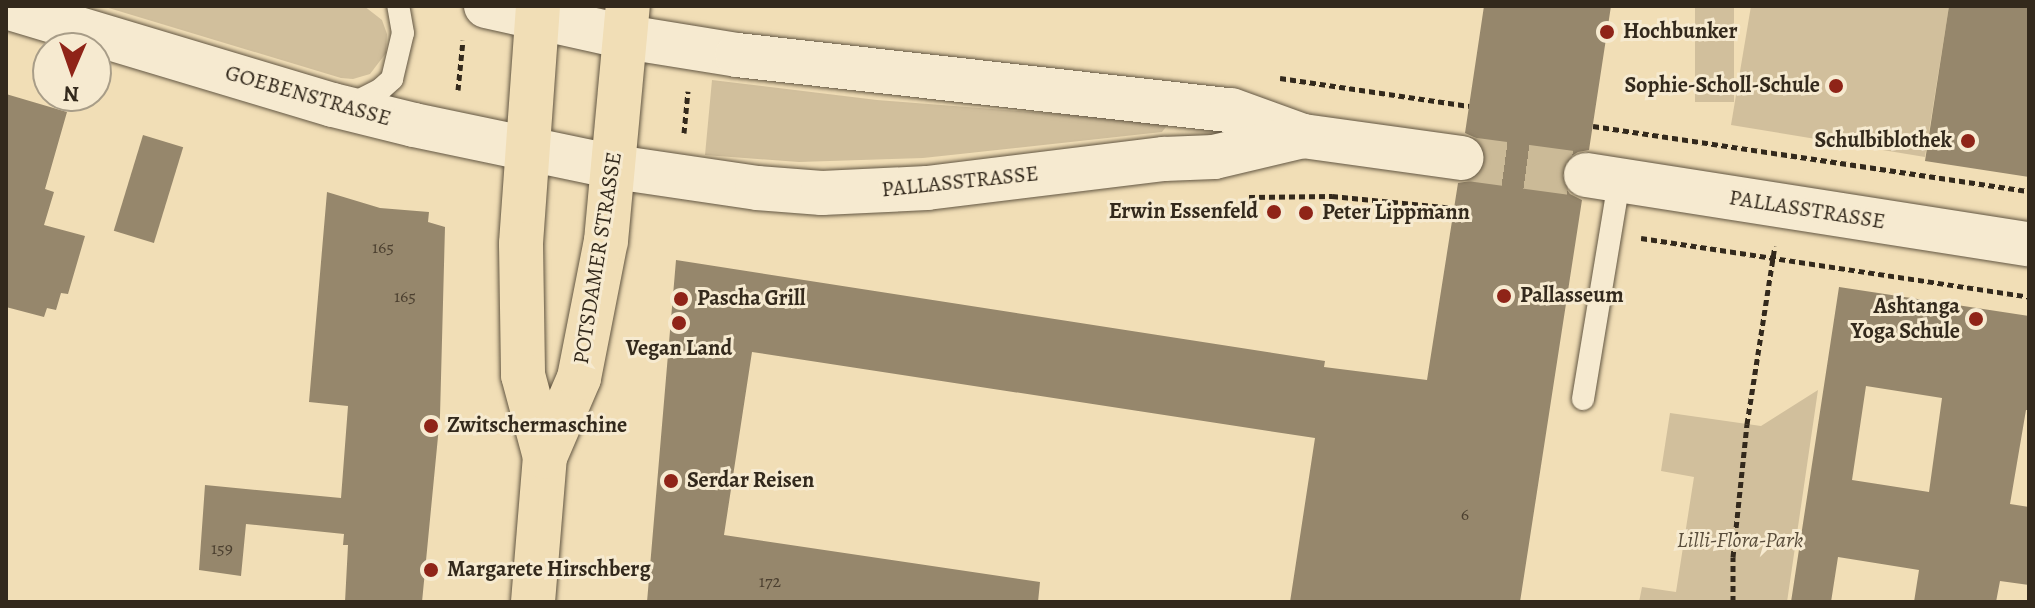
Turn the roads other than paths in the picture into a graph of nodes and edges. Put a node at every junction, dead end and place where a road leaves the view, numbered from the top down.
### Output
1 (398, 6) edge
2 (6, 7) edge
3 (537, 12) edge
4 (474, 20) edge
5 (627, 21) edge
6 (343, 108) junction
7 (1303, 136) junction
8 (527, 150) junction
9 (1461, 158) tunnel mouth
10 (615, 167) junction
11 (1602, 178) joint
12 (2029, 244) edge
13 (1583, 399) dead end
14 (545, 457) junction
15 (533, 602) edge

1 - 6 lane
2 - 6 main road, GOEBENSTRASSE
3 - 4 main road
3 - 5 main road
3 - 8 main road, POTSDAMER STRASSE
5 - 7 main road, PALLASSTRASSE
5 - 10 main road, POTSDAMER STRASSE
6 - 8 main road, GOEBENSTRASSE
7 - 9 main road, PALLASSTRASSE
7 - 10 main road, PALLASSTRASSE
8 - 10 main road, GOEBENSTRASSE
8 - 14 main road, POTSDAMER STRASSE
10 - 14 main road, POTSDAMER STRASSE
11 - 12 main road, PALLASSTRASSE
11 - 13 lane
14 - 15 main road, POTSDAMER STRASSE

